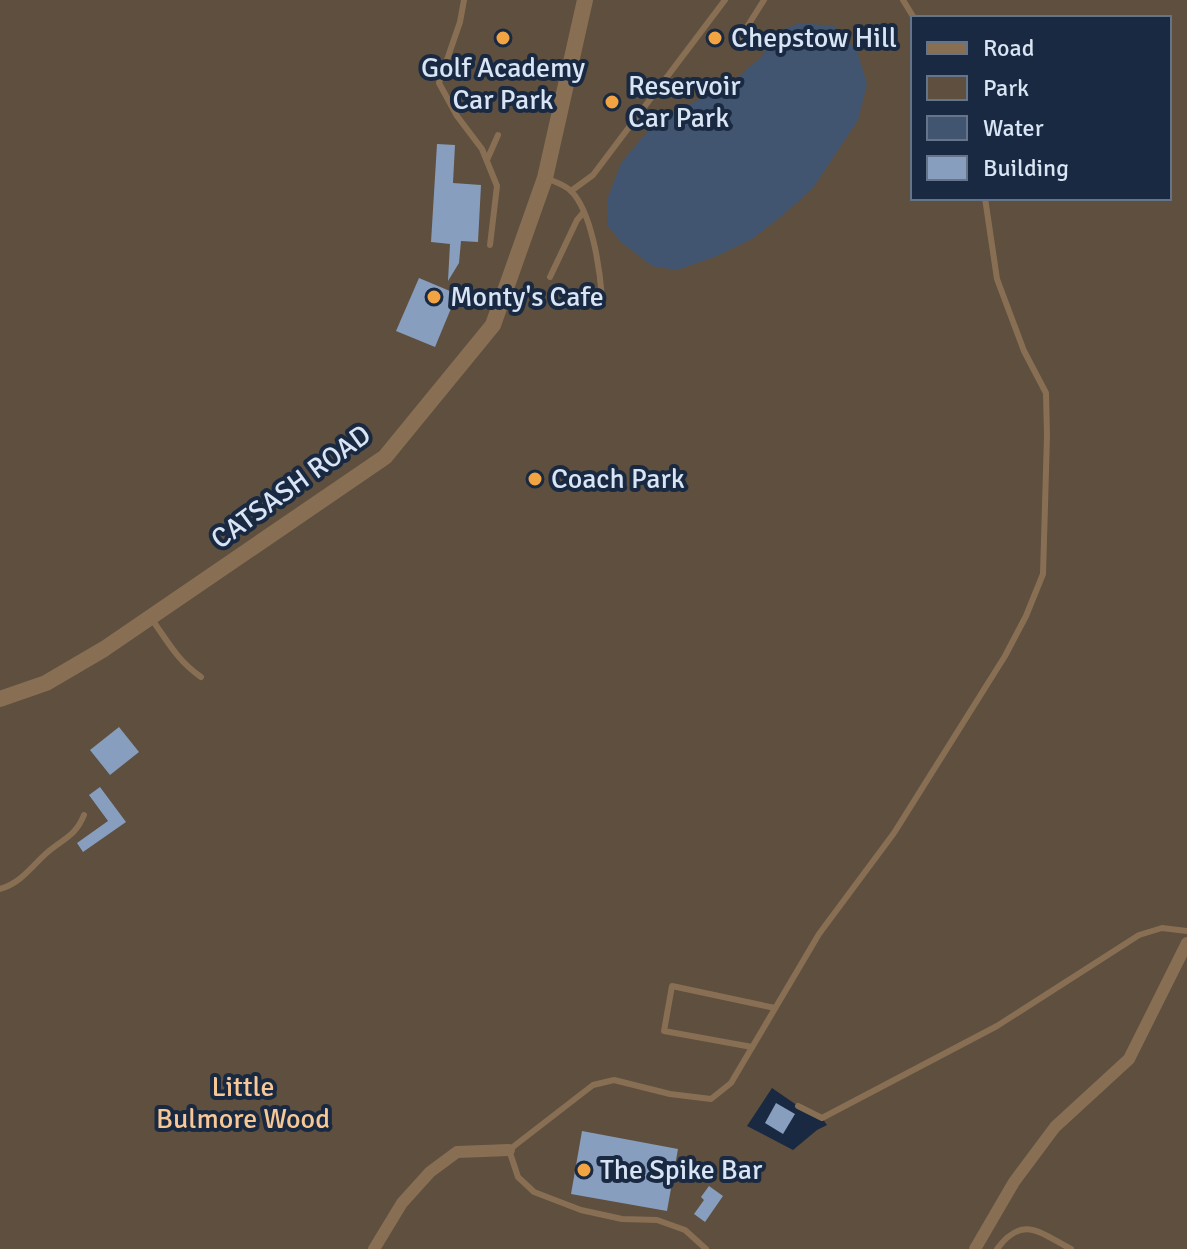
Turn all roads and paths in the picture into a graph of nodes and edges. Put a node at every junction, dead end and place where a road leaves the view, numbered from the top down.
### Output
1 (464, 0) edge
2 (585, 0) edge
3 (725, 0) edge
4 (764, 0) edge
5 (740, 38) dead end
6 (443, 71) junction
7 (462, 75) dead end
8 (498, 135) dead end
9 (487, 160) junction
10 (545, 178) junction
11 (571, 191) junction
12 (985, 200) edge
13 (583, 213) junction
14 (490, 245) dead end
15 (550, 277) dead end
16 (602, 298) dead end
17 (151, 618) junction
18 (201, 677) dead end
19 (0, 699) edge
20 (84, 815) dead end
21 (0, 889) edge
22 (1187, 931) edge
23 (1187, 943) edge
24 (775, 1008) junction
25 (752, 1047) junction
26 (798, 1106) dead end
27 (509, 1150) junction
28 (374, 1249) edge
29 (706, 1249) edge
30 (975, 1249) edge
31 (997, 1249) edge
32 (1071, 1249) edge

1 - 6 lane
2 - 10 street, CATSASH ROAD
3 - 11 lane
4 - 5 lane
6 - 7 lane
6 - 9 lane
8 - 9 lane
9 - 14 lane
10 - 11 lane
10 - 17 street, CATSASH ROAD
11 - 13 lane
12 - 24 lane
13 - 15 lane
13 - 16 lane
17 - 18 lane
17 - 19 street, CATSASH ROAD
20 - 21 lane
22 - 26 lane
23 - 30 street
24 - 25 lane
24 - 25 lane
25 - 27 lane
27 - 28 street
27 - 29 lane
31 - 32 lane

